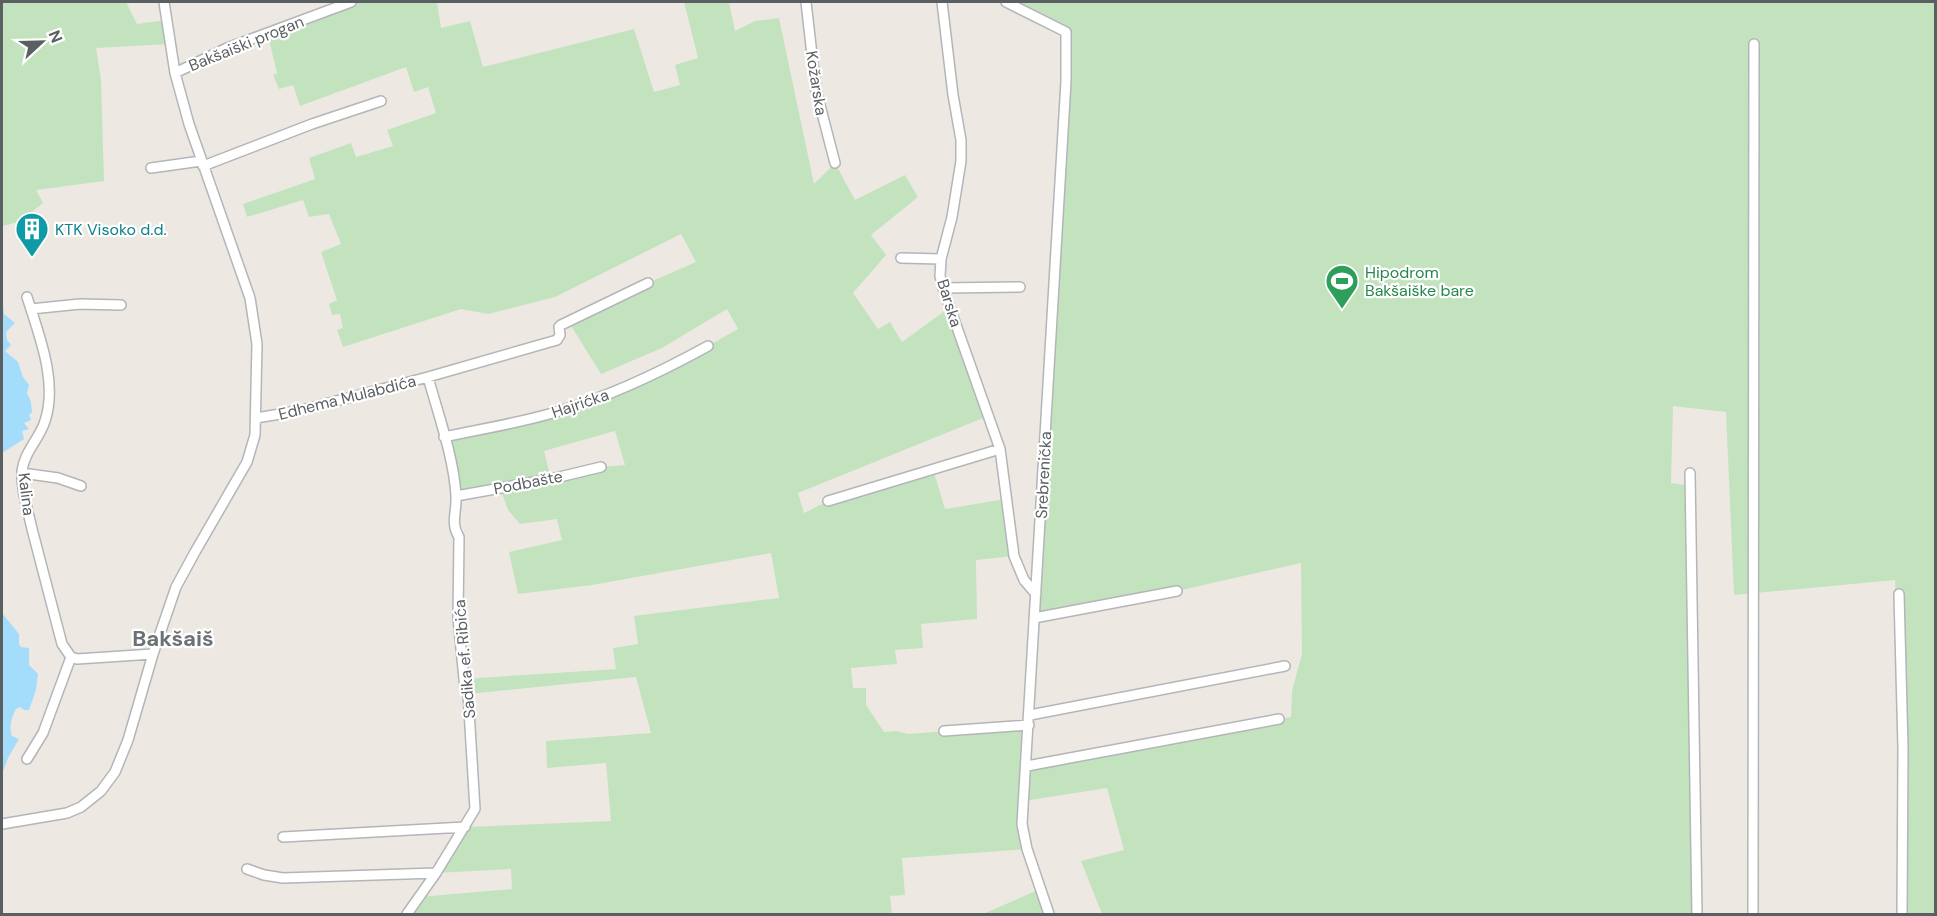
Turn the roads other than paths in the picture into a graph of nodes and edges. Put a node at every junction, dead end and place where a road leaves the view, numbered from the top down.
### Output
1 (164, 2) edge
2 (351, 2) edge
3 (806, 2) edge
4 (942, 2) edge
5 (1006, 2) edge
6 (335, 4) edge
7 (1754, 44) dead end
8 (175, 73) junction
9 (381, 101) dead end
10 (835, 163) dead end
11 (202, 164) junction
12 (151, 168) dead end
13 (900, 258) dead end
14 (941, 259) junction
15 (648, 282) dead end
16 (1020, 287) dead end
17 (943, 288) junction
18 (27, 297) dead end
19 (121, 305) dead end
20 (31, 309) junction
21 (708, 346) dead end
22 (429, 377) junction
23 (431, 387) joint
24 (256, 418) junction
25 (444, 437) junction
26 (999, 449) junction
27 (600, 467) dead end
28 (1689, 472) dead end
29 (22, 473) junction
30 (81, 486) dead end
31 (456, 496) junction
32 (828, 501) dead end
33 (1177, 591) dead end
34 (1036, 594) junction
35 (1899, 594) dead end
36 (1034, 618) junction
37 (153, 654) junction
38 (71, 657) junction
39 (1285, 666) dead end
40 (1030, 715) junction
41 (1279, 719) dead end
42 (1029, 725) junction
43 (944, 731) dead end
44 (27, 759) dead end
45 (1026, 766) junction
46 (2, 824) edge
47 (465, 827) junction
48 (283, 837) dead end
49 (248, 869) dead end
50 (436, 873) junction
51 (407, 915) edge
52 (1049, 915) edge
53 (1697, 915) edge
54 (1754, 915) edge
55 (1902, 915) edge

1 - 8 street
2 - 6 street, Bakšaiški progan
3 - 10 street, Kožarska
4 - 14 street, Barska
5 - 34 street, Srebrenička
6 - 8 street, Bakšaiški progan
7 - 54 street
8 - 11 street
9 - 11 street
11 - 12 street
11 - 24 street
13 - 14 street
14 - 17 street, Barska
15 - 22 street
16 - 17 street
17 - 26 street, Barska
18 - 20 street, Kalina
19 - 20 street
20 - 29 street, Kalina
21 - 25 street, Hajrićka
22 - 23 street, Edhema Mulabdića
22 - 24 street, Edhema Mulabdića
23 - 25 street, Sadika ef. Ribića
24 - 37 street
25 - 31 street, Sadika ef. Ribića
26 - 32 street
26 - 34 street, Barska
27 - 31 street, Podbašte
28 - 53 street
29 - 30 street
29 - 38 street, Kalina
31 - 47 street, Sadika ef. Ribića
33 - 36 street
34 - 36 street, Srebrenička
35 - 55 street
36 - 40 street, Srebrenička
37 - 38 street
37 - 46 street
38 - 44 street
39 - 40 street
40 - 42 street, Srebrenička
41 - 45 street
42 - 43 street
42 - 45 street, Srebrenička
45 - 52 street, Srebrenička
47 - 48 street
47 - 50 street, Sadika ef. Ribića
49 - 50 street
50 - 51 street, Sadika ef. Ribića

